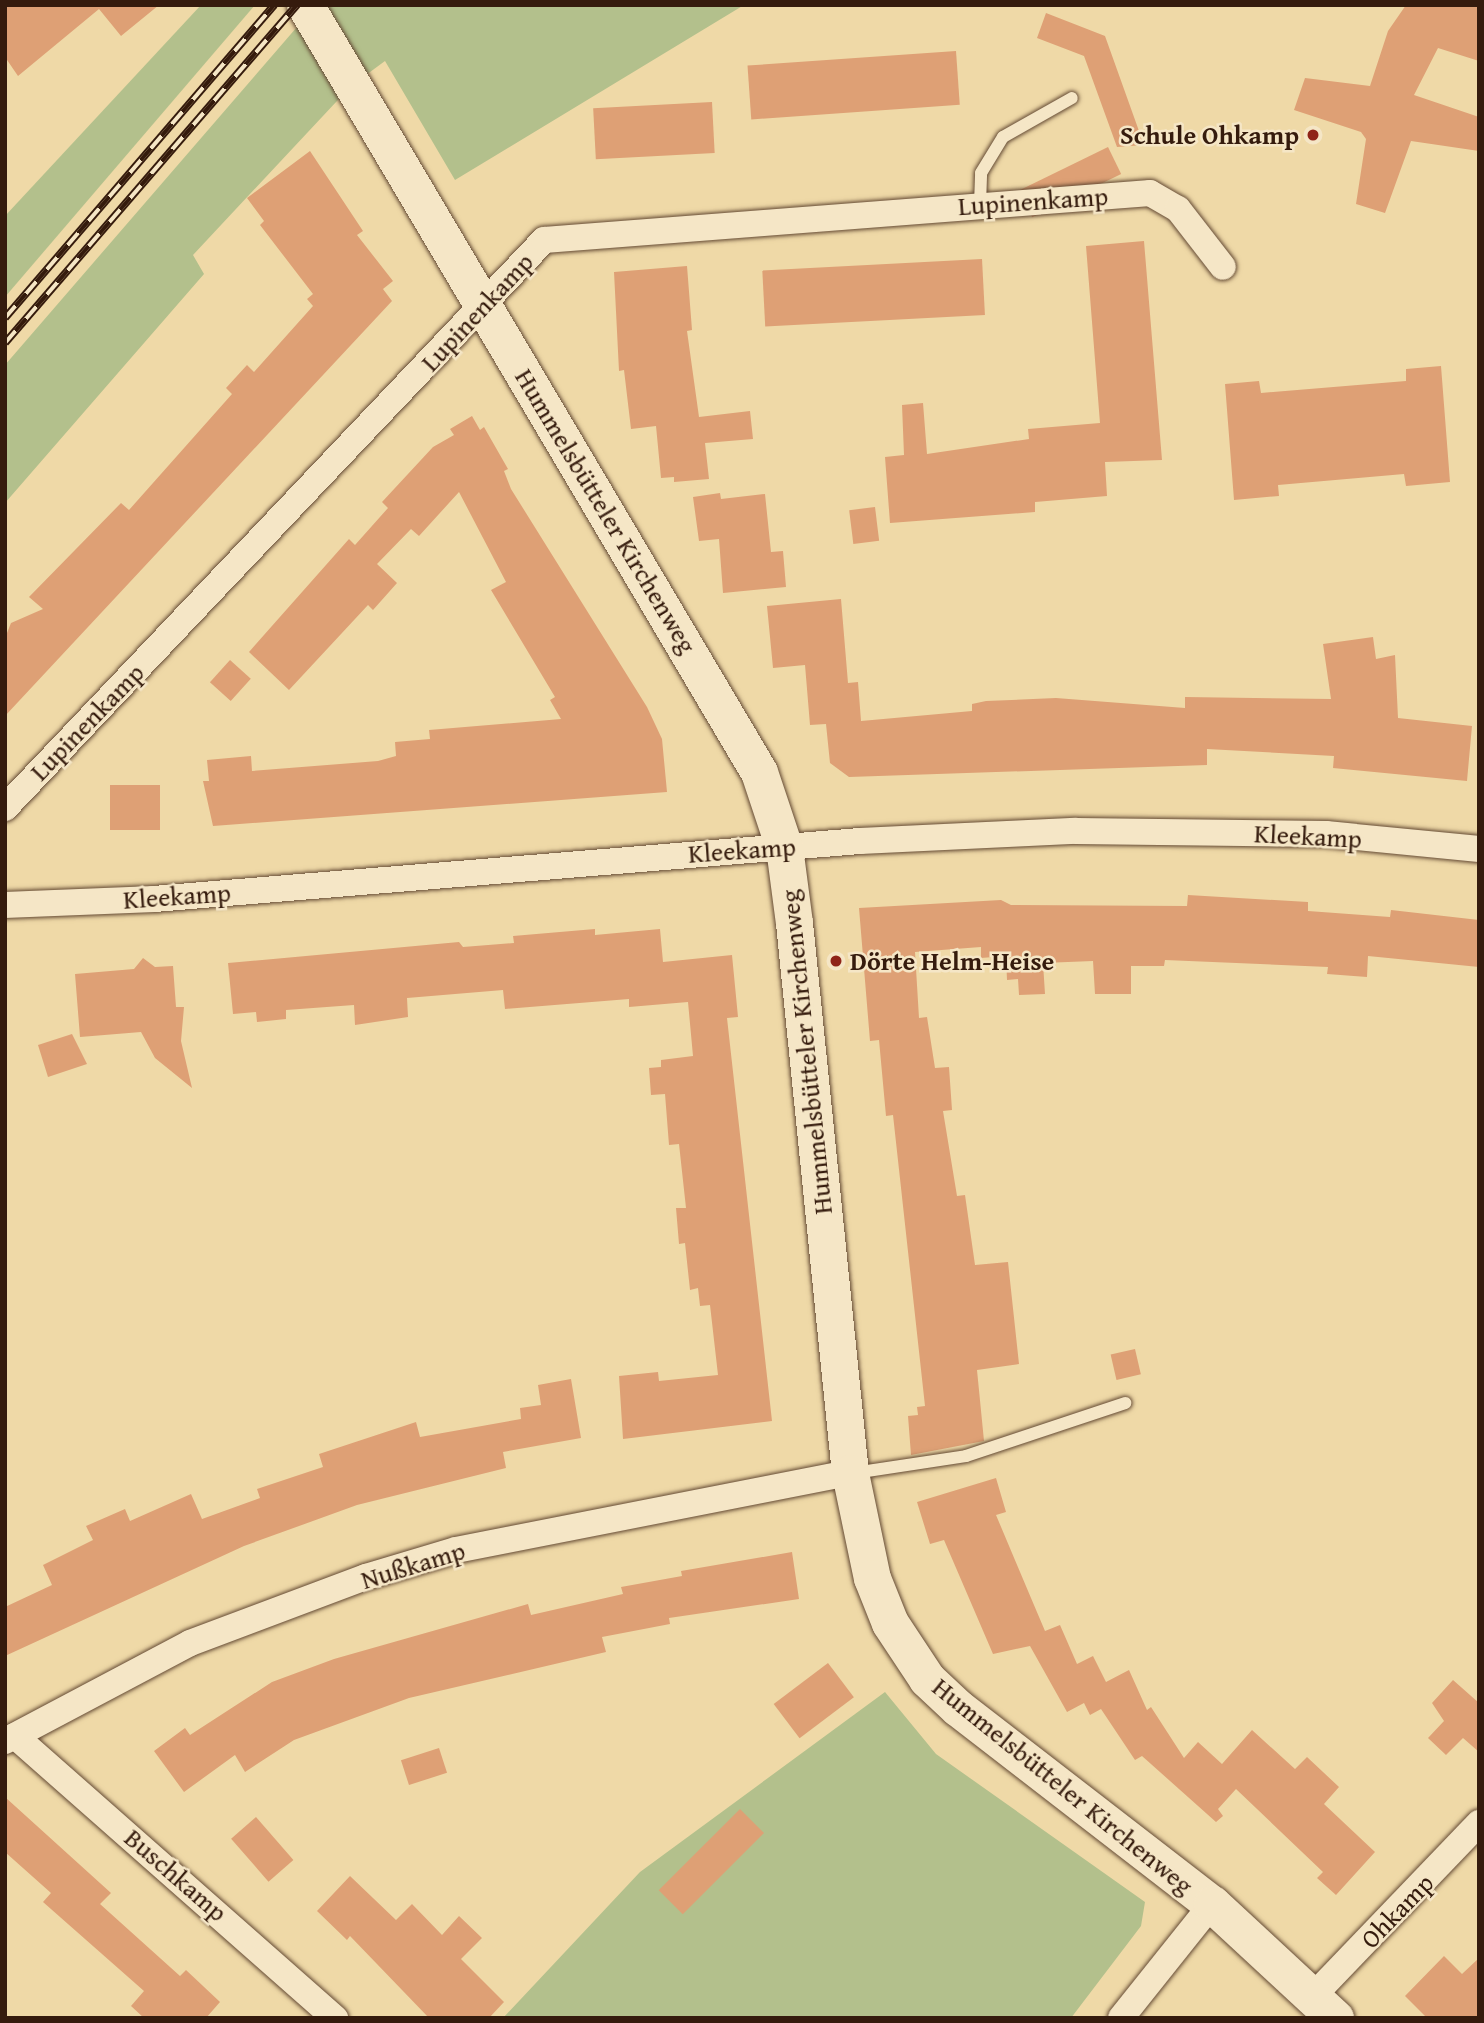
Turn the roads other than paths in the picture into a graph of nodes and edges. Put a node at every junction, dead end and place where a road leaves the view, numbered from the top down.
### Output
1 (305, 5) edge
2 (1072, 98) dead end
3 (980, 205) junction
4 (1223, 267) dead end
5 (483, 307) junction
6 (5, 808) edge
7 (784, 847) junction
8 (1479, 849) edge
9 (5, 905) edge
10 (1125, 1403) dead end
11 (850, 1473) junction
12 (10, 1738) edge
13 (1479, 1824) edge
14 (1212, 1905) junction
15 (1324, 2007) edge
16 (335, 2018) edge
17 (1121, 2018) edge

1 - 5 street, Hummelsbütteler Kirchenweg
2 - 3 lane
3 - 4 street, Lupinenkamp
3 - 5 street, Lupinenkamp
5 - 6 street, Lupinenkamp
5 - 7 street, Hummelsbütteler Kirchenweg
7 - 8 street, Kleekamp
7 - 9 street, Kleekamp
7 - 11 street, Hummelsbütteler Kirchenweg
10 - 11 lane
11 - 12 street, Nußkamp
11 - 14 street, Hummelsbütteler Kirchenweg
12 - 16 street, Buschkamp
13 - 15 street, Ohkamp
14 - 15 street, Hummelsbütteler Kirchenweg
14 - 17 street

